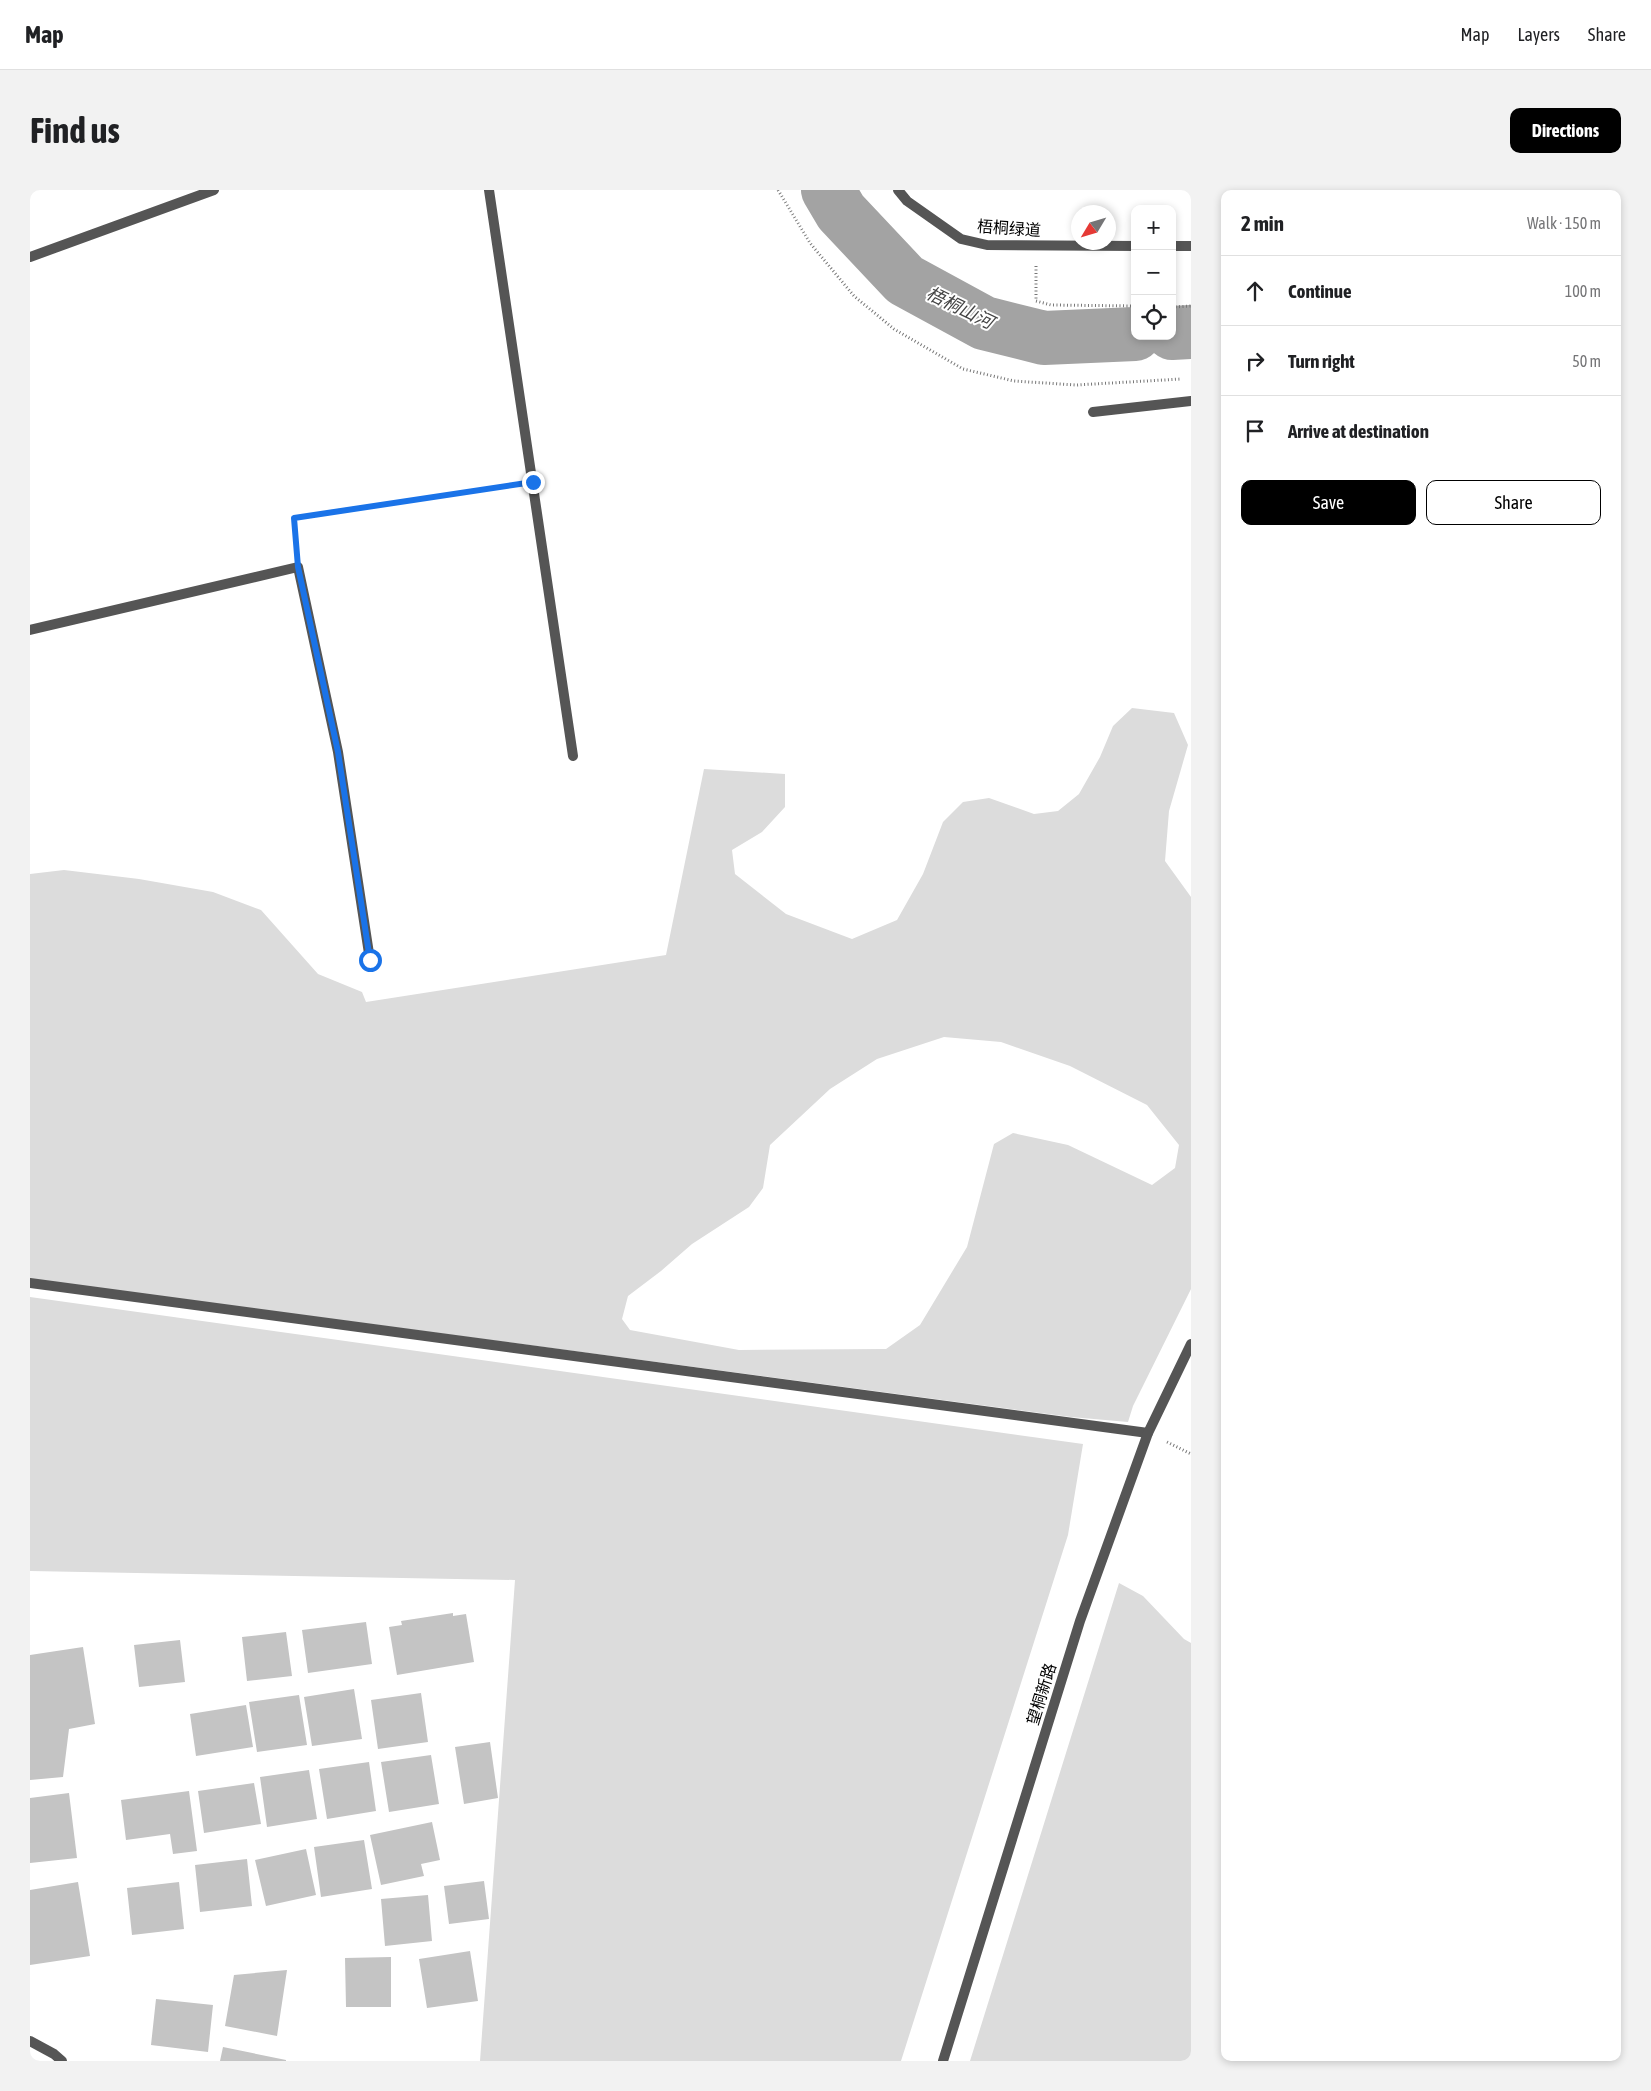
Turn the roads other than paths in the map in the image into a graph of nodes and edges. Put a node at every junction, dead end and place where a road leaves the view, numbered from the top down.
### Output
1 (214, 190) edge
2 (489, 190) edge
3 (898, 190) edge
4 (1131, 246) edge
5 (1176, 246) edge
6 (1191, 246) edge
7 (30, 257) edge
8 (1191, 401) edge
9 (1093, 412) dead end
10 (30, 630) edge
11 (573, 756) dead end
12 (370, 960) dead end
13 (30, 1283) edge
14 (1191, 1344) edge
15 (1148, 1434) junction
16 (30, 2041) edge
17 (62, 2061) edge
18 (943, 2061) edge

1 - 7 street
2 - 11 street
3 - 4 street, 梧桐绿道
5 - 6 street
8 - 9 street
10 - 12 street
13 - 15 street
14 - 15 street, 望桐新路
15 - 18 street, 望桐新路
16 - 17 street

